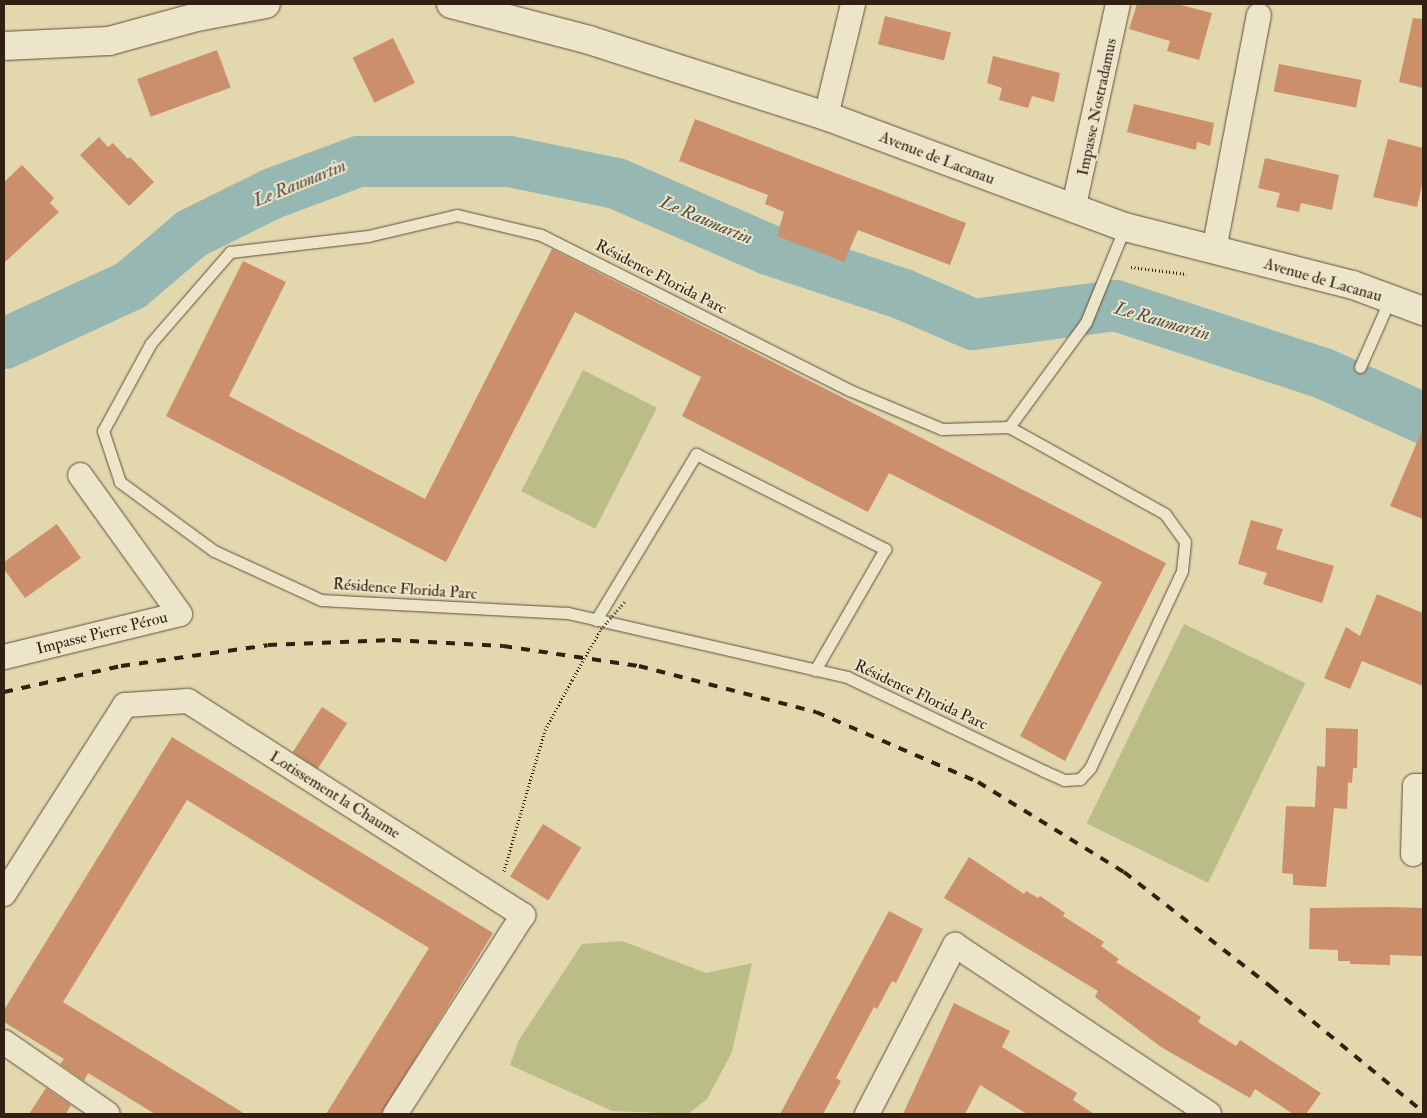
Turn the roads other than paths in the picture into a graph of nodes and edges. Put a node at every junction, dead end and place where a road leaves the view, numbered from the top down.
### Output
1 (266, 4) edge
2 (451, 4) edge
3 (853, 4) edge
4 (1118, 4) edge
5 (197, 10) edge
6 (1259, 16) dead end
7 (4, 46) edge
8 (826, 116) junction
9 (1073, 210) junction
10 (1125, 227) junction
11 (1214, 250) junction
12 (1390, 299) junction
13 (1423, 311) edge
14 (1360, 367) dead end
15 (1009, 427) junction
16 (80, 475) dead end
17 (596, 620) junction
18 (4, 657) edge
19 (815, 670) junction
20 (1423, 786) edge
21 (1413, 854) dead end
22 (4, 894) edge
23 (4, 1042) edge
24 (108, 1114) edge
25 (395, 1114) edge
26 (867, 1114) edge
27 (1209, 1114) edge

1 - 5 street
2 - 8 street, Avenue de Lacanau
3 - 8 street
4 - 9 street, Impasse Nostradamus
5 - 7 street
6 - 11 street
8 - 9 street, Avenue de Lacanau
9 - 10 street, Avenue de Lacanau
10 - 11 street, Avenue de Lacanau
10 - 15 lane
11 - 12 street, Avenue de Lacanau
12 - 13 street, Avenue de Lacanau
12 - 14 lane
15 - 17 lane, Résidence Florida Parc
15 - 19 lane, Résidence Florida Parc
16 - 18 street, Impasse Pierre Pérou
17 - 19 lane, Résidence Florida Parc
17 - 19 lane
20 - 21 street
22 - 25 street, Lotissement la Chaume
23 - 24 street
26 - 27 street

